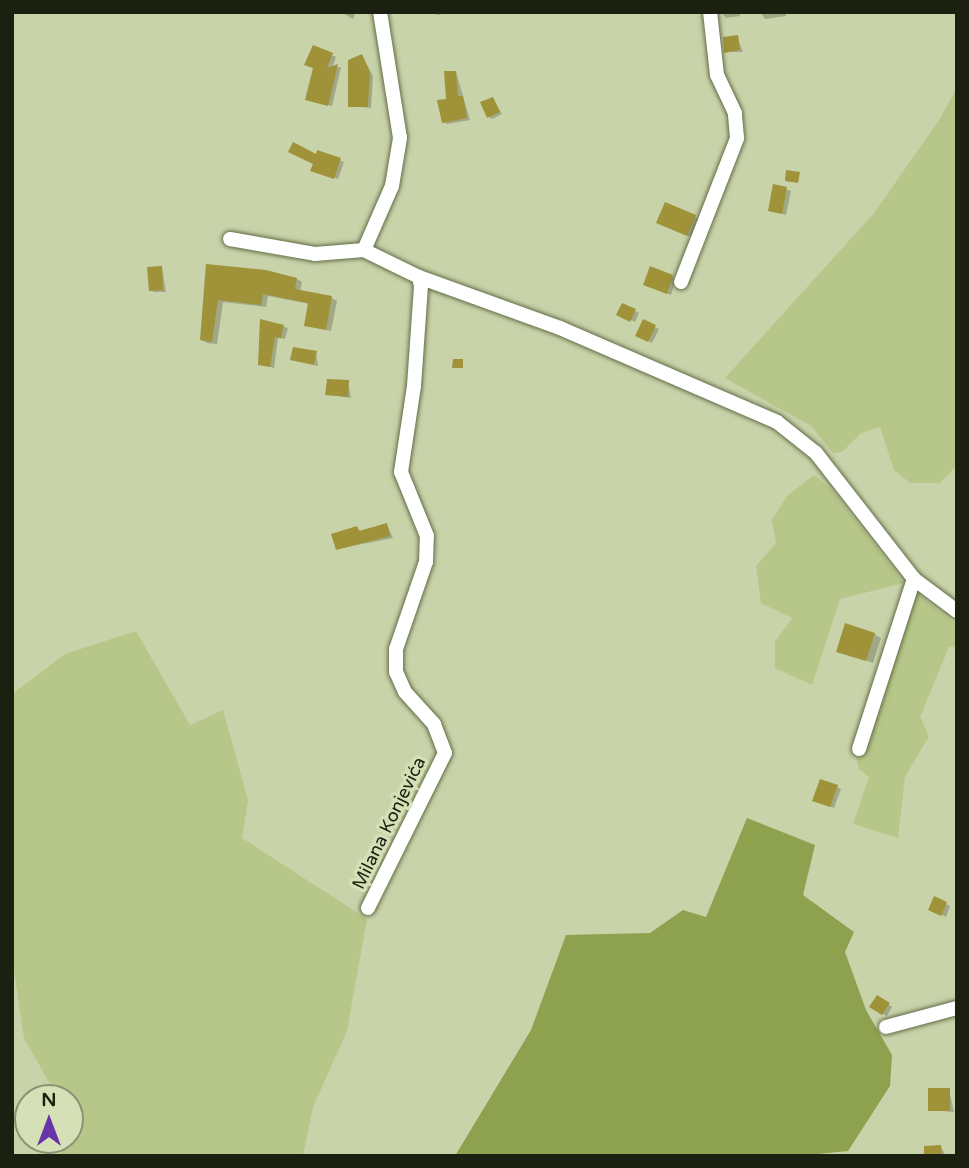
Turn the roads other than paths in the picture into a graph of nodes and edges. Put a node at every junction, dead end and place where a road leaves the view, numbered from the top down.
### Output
1 (380, 12) edge
2 (710, 12) edge
3 (230, 239) dead end
4 (364, 250) junction
5 (419, 277) junction
6 (681, 282) dead end
7 (914, 579) junction
8 (957, 611) edge
9 (859, 749) dead end
10 (368, 908) dead end
11 (957, 1008) edge
12 (886, 1027) dead end

1 - 4 street
2 - 6 street
3 - 4 street
4 - 5 street
5 - 7 street
5 - 10 street, Milana Konjevića
7 - 8 street
7 - 9 street
11 - 12 street

